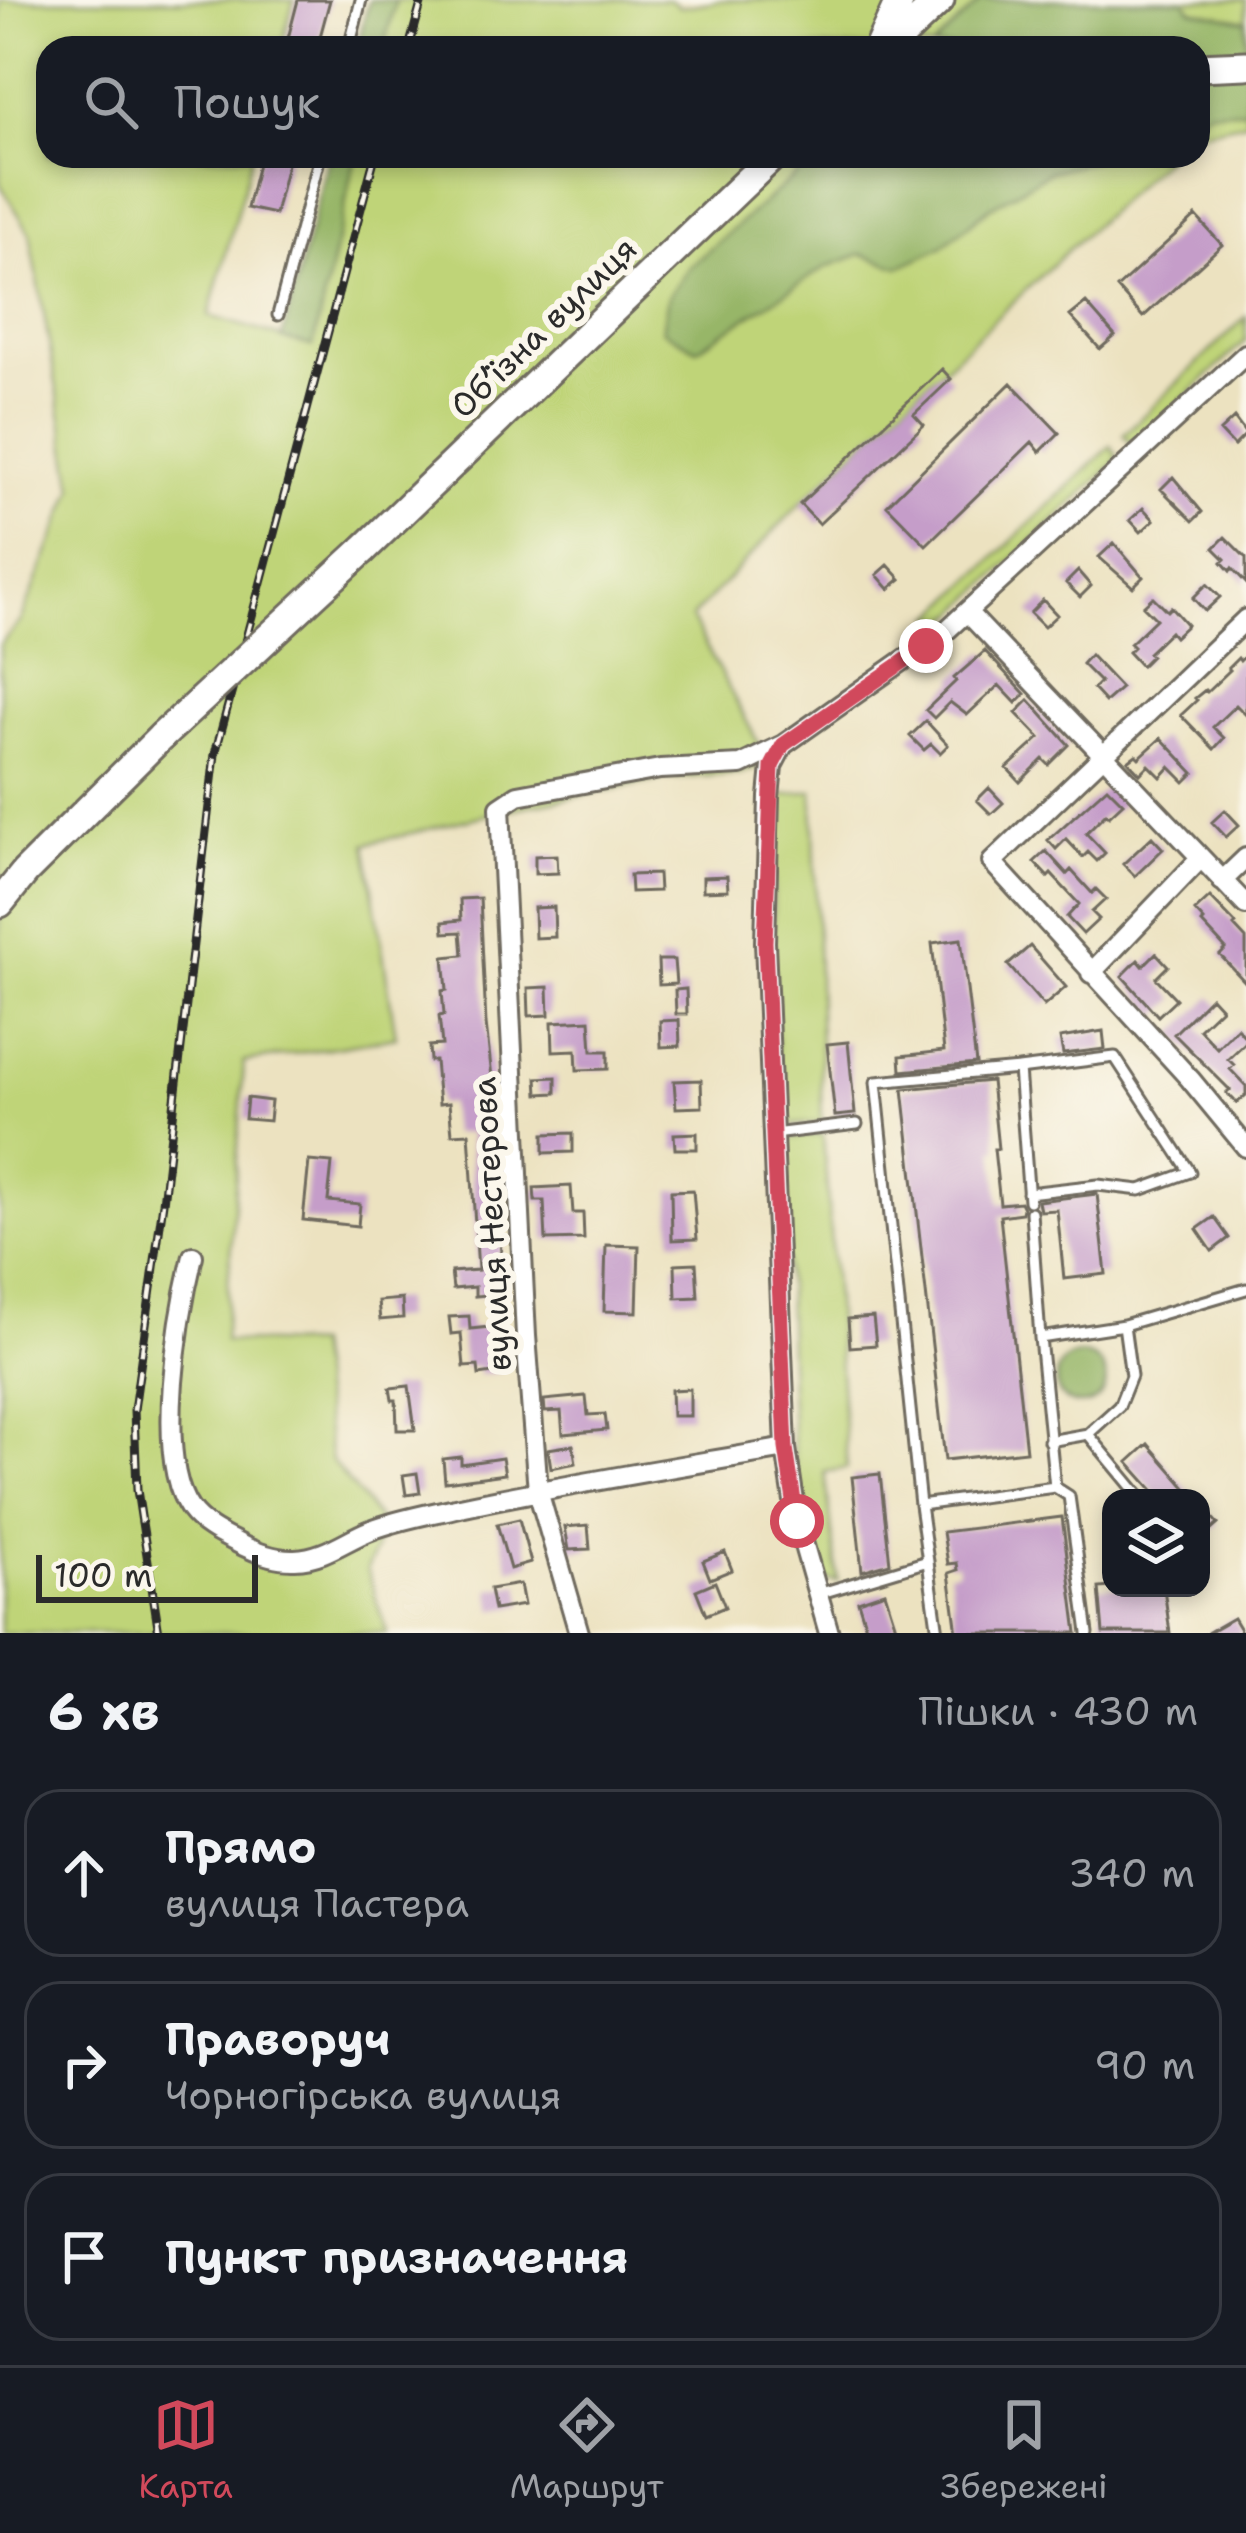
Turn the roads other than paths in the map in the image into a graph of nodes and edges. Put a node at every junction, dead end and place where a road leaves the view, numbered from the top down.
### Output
1 (362, 0) edge
2 (900, 0) edge
3 (940, 0) edge
4 (352, 36) edge
5 (884, 36) edge
6 (902, 36) edge
7 (1246, 65) edge
8 (1210, 66) edge
9 (317, 168) edge
10 (762, 168) edge
11 (278, 315) dead end
12 (1246, 354) edge
13 (967, 613) junction
14 (1246, 619) edge
15 (783, 745) junction
16 (1103, 756) junction
17 (1201, 858) junction
18 (1246, 858) edge
19 (1222, 881) junction
20 (0, 903) edge
21 (1246, 905) edge
22 (1091, 973) junction
23 (1019, 1069) junction
24 (857, 1124) dead end
25 (773, 1134) junction
26 (1246, 1147) edge
27 (1029, 1202) junction
28 (193, 1256) dead end
29 (1246, 1289) edge
30 (1124, 1325) junction
31 (1040, 1338) junction
32 (1088, 1434) junction
33 (1049, 1441) junction
34 (786, 1448) junction
35 (1054, 1487) junction
36 (1134, 1489) edge
37 (538, 1491) junction
38 (920, 1505) junction
39 (928, 1561) junction
40 (817, 1594) junction
41 (579, 1633) edge
42 (829, 1633) edge
43 (938, 1633) edge
44 (1088, 1633) edge

1 - 4 lane
2 - 5 main road
3 - 6 main road
7 - 8 main road
9 - 11 lane
10 - 20 main road, Обʼїзна вулиця, bridge
12 - 13 street
13 - 15 street
13 - 16 street
14 - 16 street
15 - 25 street
15 - 37 street, вулиця Нестерова
16 - 17 street
16 - 22 street
17 - 19 street
17 - 22 street
18 - 19 street
19 - 21 street
22 - 26 street
23 - 27 lane
23 - 27 lane
23 - 38 lane
24 - 25 lane
25 - 34 street
27 - 31 lane
28 - 37 street
29 - 30 lane
30 - 31 lane
30 - 32 lane
31 - 33 lane
32 - 33 lane
32 - 36 lane
33 - 35 lane
34 - 37 street
34 - 40 street
35 - 38 lane
35 - 44 lane
37 - 41 street, вулиця Нестерова
38 - 39 lane
39 - 40 lane
39 - 43 lane
40 - 42 street

